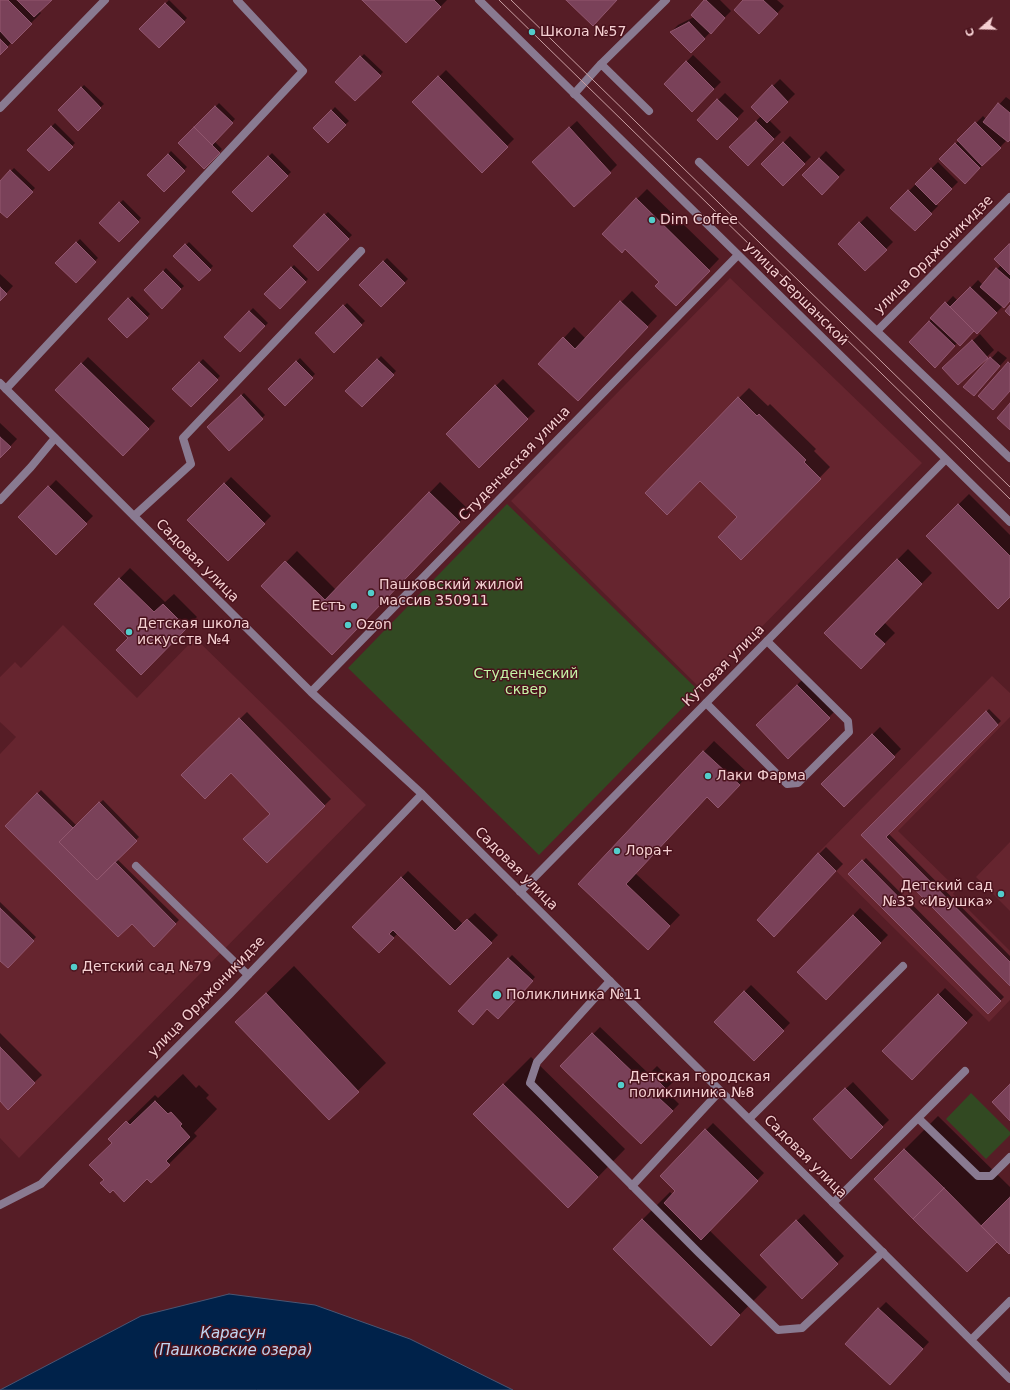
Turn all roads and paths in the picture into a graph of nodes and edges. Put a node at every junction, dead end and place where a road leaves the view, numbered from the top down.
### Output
1 (105, 0) edge
2 (237, 0) edge
3 (479, 0) edge
4 (666, 0) edge
5 (601, 64) junction
6 (574, 94) junction
7 (0, 108) edge
8 (650, 111) dead end
9 (700, 162) dead end
10 (1010, 197) edge
11 (361, 251) dead end
12 (738, 255) junction
13 (877, 331) junction
14 (3, 386) edge
15 (55, 438) junction
16 (1010, 458) edge
17 (946, 460) junction
18 (0, 500) edge
19 (134, 516) junction
20 (1010, 522) edge
21 (767, 641) junction
22 (311, 692) junction
23 (706, 703) junction
24 (422, 794) junction
25 (136, 866) dead end
26 (520, 892) junction
27 (903, 966) dead end
28 (248, 975) junction
29 (610, 981) junction
30 (964, 1071) dead end
31 (720, 1091) junction
32 (918, 1118) junction
33 (749, 1119) junction
34 (1010, 1157) edge
35 (632, 1186) junction
36 (833, 1203) junction
37 (0, 1205) edge
38 (882, 1252) junction
39 (1010, 1301) edge
40 (971, 1340) junction
41 (1010, 1379) edge

1 - 7 street
2 - 14 street
3 - 6 street, улица Бершанской
4 - 5 street
5 - 6 street
5 - 8 street
6 - 12 street, улица Бершанской
9 - 13 street
10 - 13 street, улица Орджоникидзе
11 - 19 street
12 - 17 street, улица Бершанской
12 - 22 street, Студенческая улица
13 - 16 street
14 - 15 street, Садовая улица
15 - 18 street
15 - 19 street, Садовая улица
17 - 20 street, улица Бершанской
17 - 21 street, Кутовая улица
19 - 22 street, Садовая улица
21 - 23 street, Кутовая улица
21 - 23 street
22 - 24 street, Садовая улица
23 - 26 street, Кутовая улица
24 - 26 street, Садовая улица
24 - 28 street, улица Орджоникидзе
25 - 28 street
26 - 29 street, Садовая улица
27 - 33 street
28 - 37 street, улица Орджоникидзе
29 - 31 street, Садовая улица
29 - 35 street
30 - 32 street
31 - 33 street, Садовая улица
31 - 35 street
32 - 34 street
32 - 36 street
33 - 36 street, Садовая улица
35 - 38 street
36 - 38 street, Садовая улица
38 - 40 street, Садовая улица
39 - 40 street
40 - 41 street, Садовая улица

